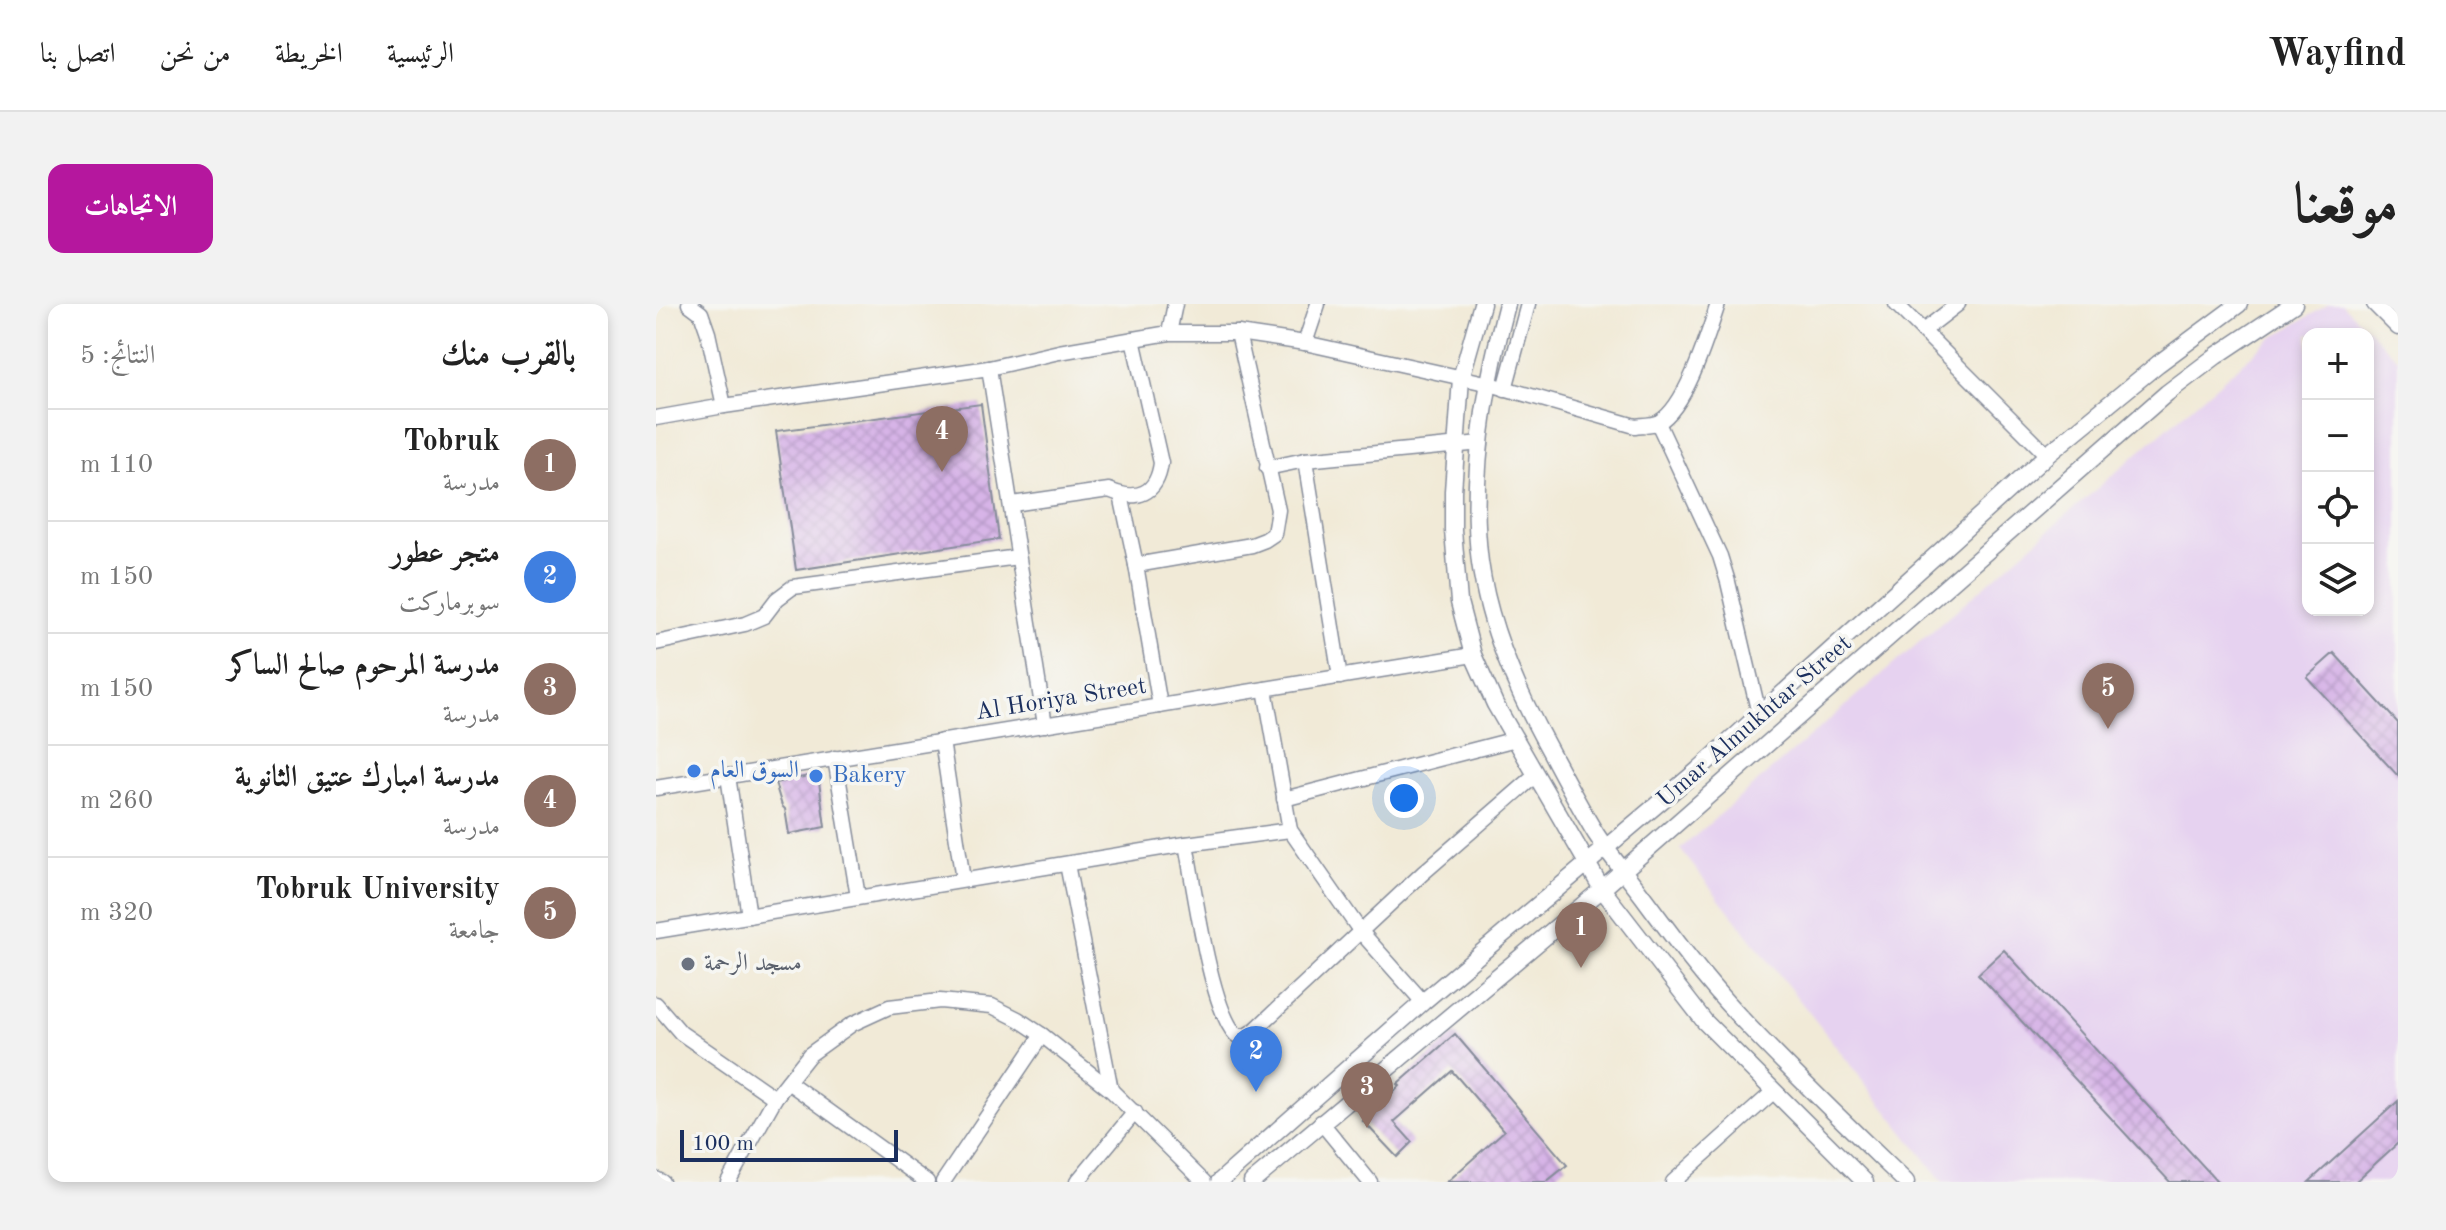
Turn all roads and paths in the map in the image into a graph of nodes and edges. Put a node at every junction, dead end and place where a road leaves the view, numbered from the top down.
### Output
1 (689, 304) edge
2 (1175, 304) edge
3 (1318, 304) edge
4 (1482, 304) edge
5 (1507, 304) edge
6 (1528, 304) edge
7 (1718, 304) edge
8 (1896, 304) edge
9 (1958, 304) edge
10 (2239, 304) edge
11 (2294, 304) edge
12 (2374, 304) edge
13 (2398, 328) edge
14 (1923, 331) junction
15 (1169, 333) junction
16 (1238, 333) junction
17 (1133, 339) junction
18 (1305, 343) junction
19 (989, 368) junction
20 (1461, 378) junction
21 (1497, 387) junction
22 (724, 406) junction
23 (656, 418) edge
24 (1658, 423) junction
25 (1481, 443) junction
26 (1457, 445) junction
27 (2047, 455) junction
28 (1305, 460) junction
29 (1267, 468) junction
30 (1121, 495) junction
31 (1012, 504) junction
32 (1018, 557) junction
33 (1136, 565) junction
34 (656, 643) edge
35 (1473, 655) junction
36 (1340, 677) junction
37 (1265, 689) junction
38 (1160, 706) junction
39 (1759, 714) junction
40 (1045, 725) junction
41 (1516, 739) junction
42 (942, 741) junction
43 (835, 758) junction
44 (1536, 775) junction
45 (728, 776) junction
46 (656, 788) edge
47 (1284, 799) junction
48 (1290, 830) junction
49 (1186, 844) junction
50 (1607, 849) junction
51 (1067, 864) junction
52 (1587, 866) junction
53 (1623, 870) junction
54 (963, 880) junction
55 (1602, 889) junction
56 (858, 897) junction
57 (749, 916) junction
58 (656, 931) edge
59 (1361, 932) junction
60 (1423, 1002) junction
61 (656, 1004) edge
62 (1042, 1035) junction
63 (788, 1082) junction
64 (1111, 1090) junction
65 (1773, 1092) junction
66 (775, 1098) junction
67 (1135, 1112) junction
68 (1321, 1122) junction
69 (656, 1179) edge
70 (662, 1182) edge
71 (728, 1182) edge
72 (927, 1182) edge
73 (943, 1182) edge
74 (1077, 1182) edge
75 (1204, 1182) edge
76 (1219, 1182) edge
77 (1252, 1182) edge
78 (1370, 1182) edge
79 (1673, 1182) edge
80 (1865, 1182) edge
81 (1906, 1182) edge

1 - 22 street
2 - 15 street
3 - 18 street
4 - 20 street
5 - 21 street
6 - 21 street
7 - 24 street
8 - 14 street
9 - 14 street
10 - 27 street, Umar Almukhtar Street
11 - 53 street, Umar Almukhtar Street
12 - 13 street
14 - 27 street
15 - 16 street
15 - 17 street
16 - 18 street
16 - 29 street
17 - 19 street
17 - 30 street
18 - 20 street
19 - 22 street
19 - 31 street
20 - 21 street
20 - 26 street
21 - 24 street
21 - 25 street
22 - 23 street
24 - 39 street
25 - 26 street
25 - 50 street
26 - 28 street
26 - 35 street
27 - 39 street, Umar Almukhtar Street
28 - 29 street
28 - 36 street
29 - 33 street
30 - 31 street
30 - 33 street
31 - 32 street
32 - 34 street
32 - 40 street
33 - 38 street
35 - 36 street, Al Horiya Street
35 - 41 street
36 - 37 street, Al Horiya Street
37 - 38 street, Al Horiya Street
37 - 47 street
38 - 40 street, Al Horiya Street
39 - 50 street, Umar Almukhtar Street
40 - 42 street, Al Horiya Street
41 - 44 street
41 - 47 street
42 - 43 street, Al Horiya Street
42 - 54 street
43 - 45 street, Al Horiya Street
43 - 56 street
44 - 52 street
44 - 59 street
45 - 46 street, Al Horiya Street
45 - 57 street
47 - 48 street
48 - 49 street
48 - 59 street
49 - 51 street
49 - 59 street
50 - 52 street, Umar Almukhtar Street
50 - 53 street
51 - 54 street
51 - 64 street
52 - 55 street
52 - 60 street, Umar Almukhtar Street
53 - 55 street, Umar Almukhtar Street
53 - 81 street
54 - 56 street
55 - 65 street
55 - 68 street, Umar Almukhtar Street
56 - 57 street
57 - 58 street
59 - 60 street
60 - 76 street, Umar Almukhtar Street
61 - 66 street
62 - 63 street
62 - 64 street
62 - 73 street
63 - 66 street
63 - 72 street
64 - 67 street
65 - 79 street
65 - 80 street
66 - 71 street
67 - 74 street
67 - 75 street
68 - 77 street, Umar Almukhtar Street
68 - 78 street
69 - 70 street

